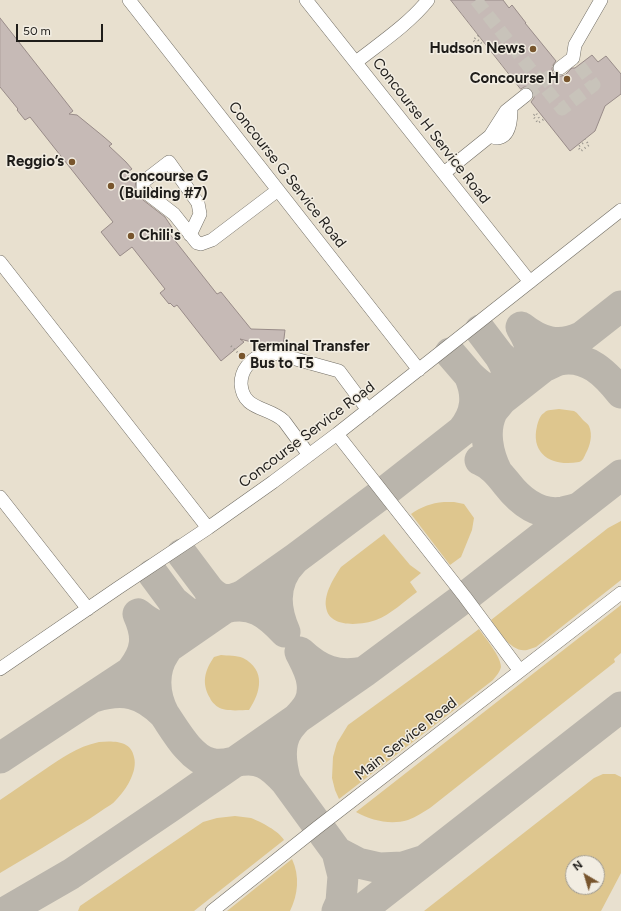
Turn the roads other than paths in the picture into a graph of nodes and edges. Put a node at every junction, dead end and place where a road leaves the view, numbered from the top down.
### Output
1 (129, 0) edge
2 (306, 0) edge
3 (428, 0) edge
4 (601, 0) edge
5 (356, 62) junction
6 (560, 68) tunnel mouth
7 (526, 95) tunnel mouth
8 (444, 173) junction
9 (278, 190) junction
10 (621, 210) edge
11 (190, 236) junction
12 (0, 262) edge
13 (530, 282) junction
14 (419, 370) junction
15 (368, 410) junction
16 (337, 434) junction
17 (310, 455) junction
18 (0, 497) edge
19 (208, 528) junction
20 (621, 593) edge
21 (88, 609) junction
22 (0, 669) edge
23 (520, 671) junction
24 (212, 911) edge

1 - 9 lane, Concourse G Service Road
2 - 5 lane, Concourse H Service Road
3 - 5 lane
4 - 6 lane
5 - 8 lane, Concourse H Service Road
7 - 8 lane
8 - 13 lane, Concourse H Service Road
9 - 11 lane
9 - 14 lane, Concourse G Service Road
10 - 13 lane, Concourse Service Road
11 - 11 lane
12 - 19 lane
13 - 14 lane, Concourse Service Road
14 - 15 lane, Concourse Service Road
15 - 16 lane, Concourse Service Road
15 - 17 lane
16 - 17 lane, Concourse Service Road
16 - 23 lane
17 - 19 lane, Concourse Service Road
18 - 21 lane
19 - 21 lane, Concourse Service Road
20 - 23 lane, Main Service Road
21 - 22 lane, Concourse Service Road
23 - 24 lane, Main Service Road

